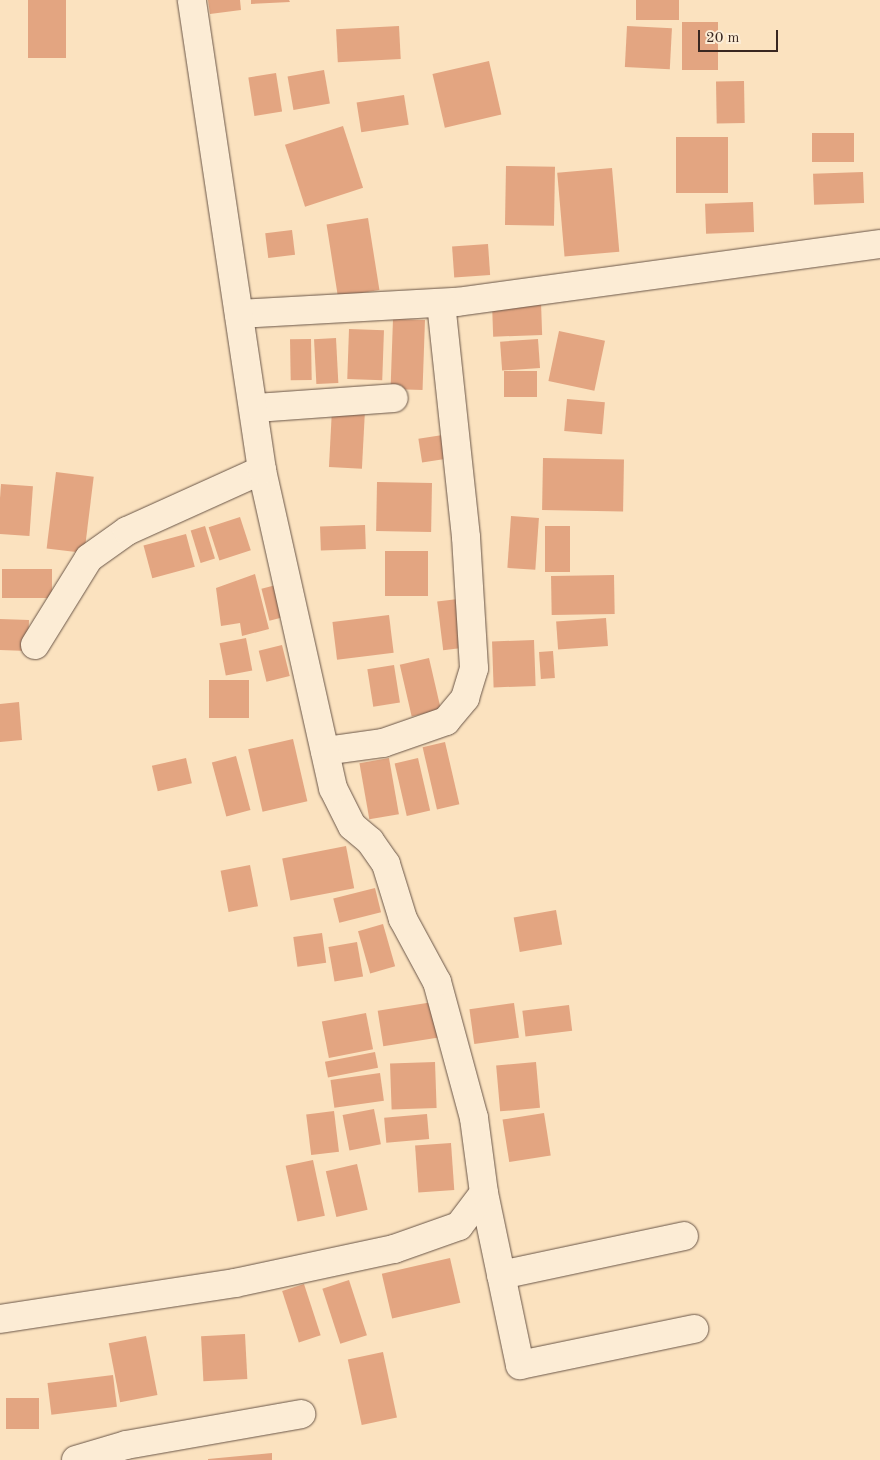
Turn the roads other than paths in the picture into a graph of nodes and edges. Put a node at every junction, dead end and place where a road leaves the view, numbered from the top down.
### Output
1 (192, 0) edge
2 (880, 244) edge
3 (441, 304) junction
4 (239, 314) junction
5 (394, 398) dead end
6 (256, 408) junction
7 (262, 470) junction
8 (35, 645) dead end
9 (325, 751) junction
10 (484, 1193) junction
11 (684, 1236) dead end
12 (501, 1275) junction
13 (0, 1319) edge
14 (694, 1329) dead end
15 (301, 1414) dead end
16 (76, 1460) edge

1 - 4 street
2 - 3 street
3 - 4 street
3 - 9 street
4 - 6 street
5 - 6 street
6 - 7 street
7 - 8 street
7 - 9 street
9 - 10 street
10 - 12 street
10 - 13 street
11 - 12 street
12 - 14 street
15 - 16 street

